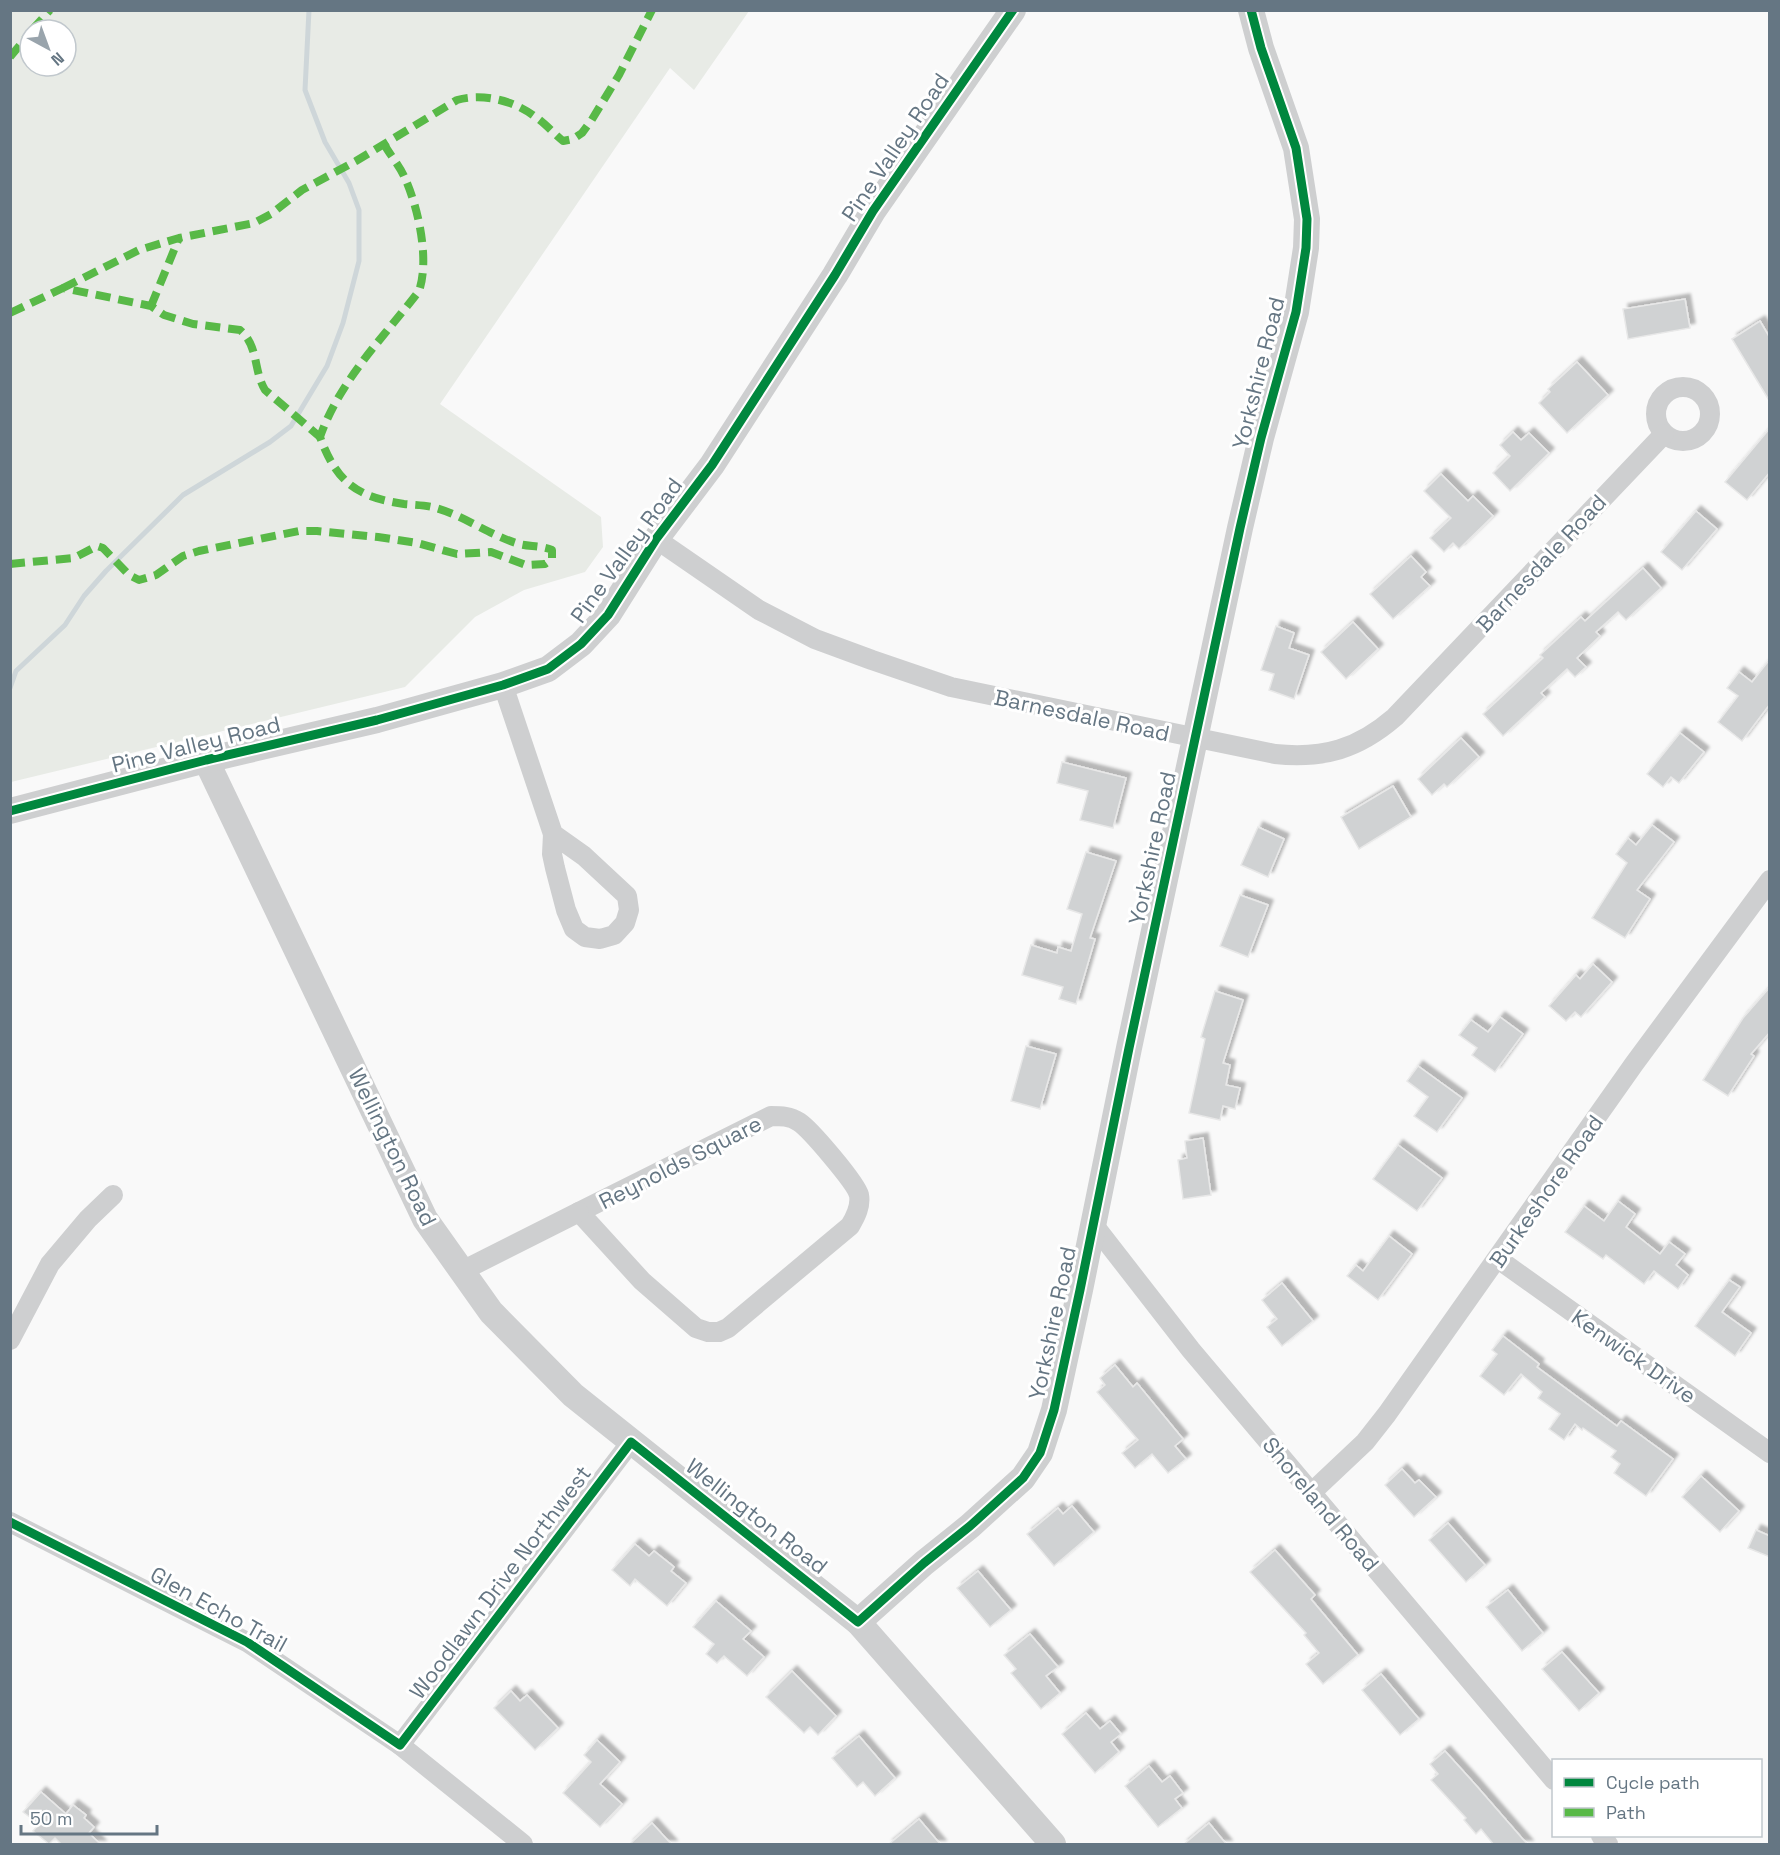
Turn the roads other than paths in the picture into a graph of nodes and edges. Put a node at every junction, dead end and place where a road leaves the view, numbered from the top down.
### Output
1 (1012, 10) edge
2 (1251, 10) edge
3 (1664, 434) dead end
4 (656, 539) junction
5 (503, 685) junction
6 (1195, 739) junction
7 (206, 760) junction
8 (10, 811) edge
9 (553, 834) junction
10 (1770, 880) edge
11 (113, 1195) dead end
12 (579, 1212) junction
13 (1093, 1224) junction
14 (1498, 1259) junction
15 (462, 1271) junction
16 (10, 1340) edge
17 (632, 1442) junction
18 (1770, 1453) edge
19 (1312, 1492) junction
20 (10, 1522) edge
21 (858, 1622) junction
22 (400, 1745) junction
23 (1552, 1778) edge
24 (523, 1845) edge
25 (1053, 1845) edge

1 - 4 street, Pine Valley Road
2 - 6 street, Yorkshire Road
3 - 6 street, Barnesdale Road
4 - 5 street, Pine Valley Road
4 - 6 street, Barnesdale Road
5 - 7 street, Pine Valley Road
5 - 9 street
6 - 13 street, Yorkshire Road
7 - 8 street, Pine Valley Road
7 - 15 street, Wellington Road
9 - 9 street
10 - 14 street, Burkeshore Road
11 - 16 street
12 - 12 street, Reynolds Square
12 - 15 street, Reynolds Square
13 - 19 street, Shoreland Road
13 - 21 street, Yorkshire Road
14 - 18 street, Kenwick Drive
14 - 19 street, Burkeshore Road
15 - 17 street, Wellington Road
17 - 21 street, Wellington Road
17 - 22 street, Woodlawn Drive Northwest
19 - 23 street, Shoreland Road
20 - 22 street, Glen Echo Trail
21 - 25 street, Wellington Road
22 - 24 street, Glen Echo Trail

